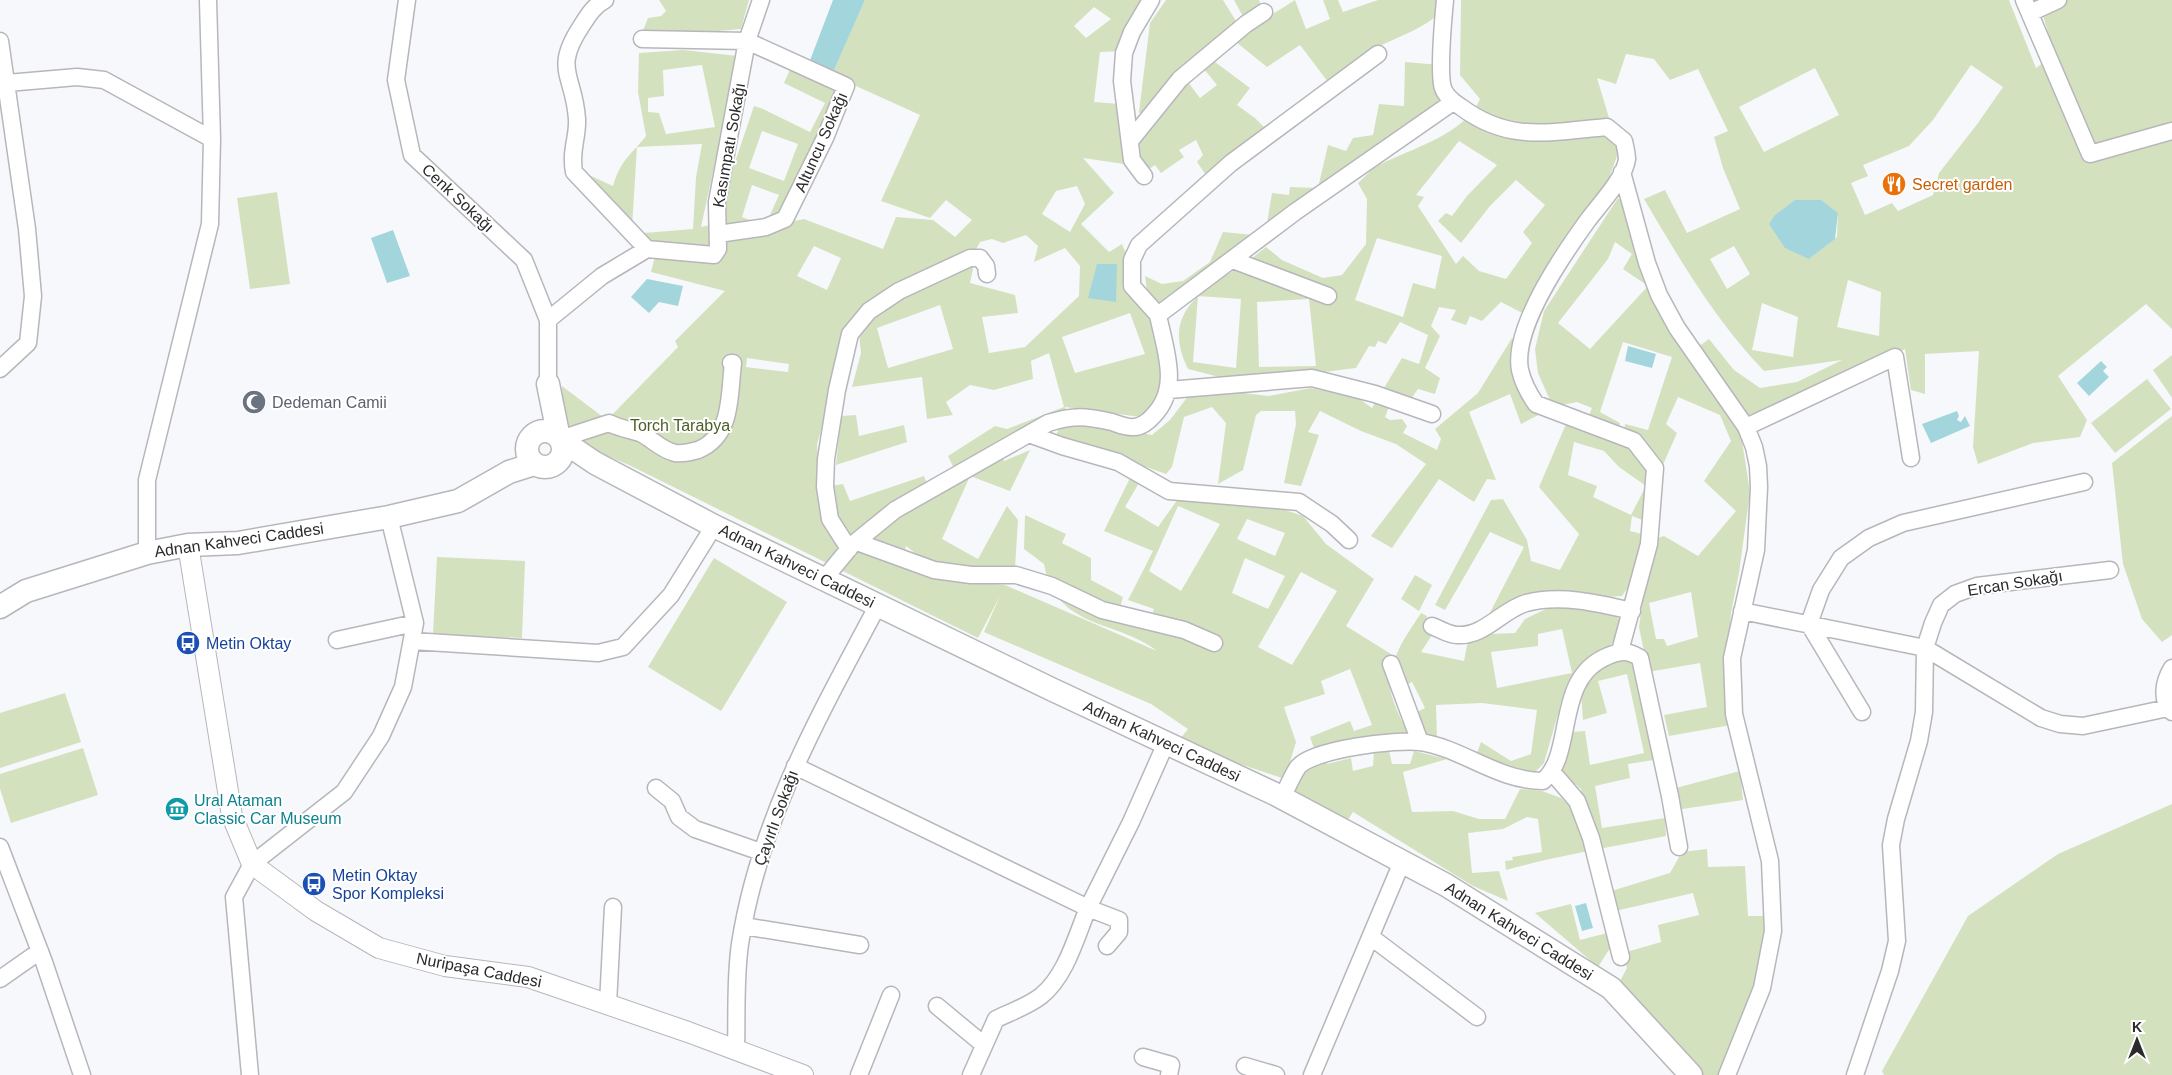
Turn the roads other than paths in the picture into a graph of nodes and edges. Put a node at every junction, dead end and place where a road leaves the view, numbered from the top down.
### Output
1 (208, 0) edge
2 (407, 0) edge
3 (761, 0) edge
4 (1151, 0) edge
5 (1445, 0) edge
6 (2058, 0) edge
7 (600, 2) edge
8 (2027, 6) edge
9 (1264, 12) dead end
10 (642, 39) dead end
11 (0, 41) edge
12 (747, 41) junction
13 (1378, 54) dead end
14 (7, 83) junction
15 (1453, 102) junction
16 (2172, 131) edge
17 (212, 139) junction
18 (1130, 141) junction
19 (1622, 172) junction
20 (1144, 176) dead end
21 (718, 234) junction
22 (647, 249) junction
23 (1232, 260) junction
24 (987, 274) dead end
25 (1328, 296) dead end
26 (1158, 315) junction
27 (548, 320) junction
28 (731, 363) dead end
29 (0, 369) edge
30 (548, 384) junction
31 (1169, 390) junction
32 (1432, 414) dead end
33 (1746, 427) junction
34 (1029, 434) junction
35 (560, 444) junction
36 (532, 450) junction
37 (1910, 458) dead end
38 (2084, 482) dead end
39 (389, 518) junction
40 (714, 526) junction
41 (1349, 540) dead end
42 (853, 545) junction
43 (188, 546) junction
44 (147, 552) junction
45 (2110, 570) dead end
46 (824, 579) junction
47 (878, 605) junction
48 (0, 608) edge
49 (1742, 610) junction
50 (1632, 611) junction
51 (415, 623) junction
52 (1809, 624) junction
53 (1432, 626) dead end
54 (337, 640) dead end
55 (412, 641) junction
56 (1214, 643) dead end
57 (1925, 648) junction
58 (1620, 651) junction
59 (1391, 664) dead end
60 (2172, 668) edge
61 (2170, 710) edge
62 (1862, 712) dead end
63 (1420, 742) junction
64 (1166, 743) junction
65 (795, 766) junction
66 (1553, 773) junction
67 (656, 788) dead end
68 (1282, 798) junction
69 (0, 847) edge
70 (1679, 847) dead end
71 (761, 852) junction
72 (1402, 862) junction
73 (252, 864) junction
74 (613, 907) dead end
75 (1088, 908) junction
76 (744, 926) junction
77 (1370, 937) junction
78 (860, 945) dead end
79 (1107, 946) dead end
80 (40, 951) junction
81 (1621, 957) dead end
82 (0, 979) edge
83 (891, 995) dead end
84 (608, 1004) junction
85 (937, 1006) dead end
86 (1477, 1017) dead end
87 (984, 1046) junction
88 (736, 1050) junction
89 (1143, 1057) dead end
90 (1245, 1066) dead end
91 (82, 1075) edge
92 (250, 1075) edge
93 (803, 1075) edge
94 (859, 1075) edge
95 (972, 1075) edge
96 (1169, 1075) edge
97 (1276, 1075) edge
98 (1312, 1075) edge
99 (1691, 1075) edge
100 (1726, 1075) edge
101 (1855, 1075) edge

1 - 17 street
2 - 27 street, Cenk Sokağı
3 - 12 street, Kasımpatı Sokağı
4 - 18 street
5 - 15 street
6 - 8 street
7 - 22 street
8 - 16 street
9 - 18 street
10 - 12 street, Altuncu Sokağı
11 - 14 street
12 - 21 street, Kasımpatı Sokağı
12 - 21 street, Altuncu Sokağı
13 - 26 street
14 - 17 street
14 - 29 street
15 - 19 street
15 - 23 street
17 - 44 street
18 - 20 street
19 - 33 street
19 - 50 street
21 - 22 street, Kasımpatı Sokağı
22 - 27 street
23 - 25 street
23 - 26 street
24 - 42 street
26 - 31 street
27 - 30 street, Cenk Sokağı
28 - 35 street
30 - 35 main road
30 - 36 main road
31 - 32 street
31 - 34 street
33 - 37 street
33 - 49 street
34 - 41 street
34 - 42 street
35 - 36 main road
35 - 36 main road
35 - 40 main road, Adnan Kahveci Caddesi
36 - 39 main road, Adnan Kahveci Caddesi
38 - 52 street
39 - 43 main road, Adnan Kahveci Caddesi
39 - 51 street
40 - 46 main road, Adnan Kahveci Caddesi
40 - 55 street
42 - 46 street
42 - 56 street
43 - 44 main road, Adnan Kahveci Caddesi
43 - 73 street
44 - 48 main road, Adnan Kahveci Caddesi
45 - 57 street, Ercan Sokağı
46 - 47 main road, Adnan Kahveci Caddesi
47 - 64 main road, Adnan Kahveci Caddesi
47 - 65 street, Çayırlı Sokağı
49 - 52 street
49 - 100 street
50 - 53 street
50 - 58 street
51 - 54 street
51 - 55 street
52 - 57 street
52 - 62 street
55 - 73 street
57 - 61 street
57 - 101 street, Ercan Sokağı
58 - 66 street
58 - 70 street
59 - 63 street
60 - 61 street
63 - 66 street
63 - 68 street
64 - 68 main road, Adnan Kahveci Caddesi
64 - 75 street
65 - 71 street, Çayırlı Sokağı
65 - 75 street
66 - 81 street
67 - 71 street
68 - 72 main road, Adnan Kahveci Caddesi
69 - 80 street
71 - 76 street, Çayırlı Sokağı
72 - 77 street
72 - 99 main road, Adnan Kahveci Caddesi
73 - 84 street, Nuripaşa Caddesi
73 - 92 street
74 - 84 street
75 - 79 street
75 - 87 street
76 - 78 street
76 - 88 street, Çayırlı Sokağı
77 - 86 street
77 - 98 street
80 - 82 street
80 - 91 street
83 - 94 street
84 - 88 street, Nuripaşa Caddesi
85 - 87 street
87 - 95 street
88 - 93 street, Nuripaşa Caddesi
89 - 96 street
90 - 97 street

